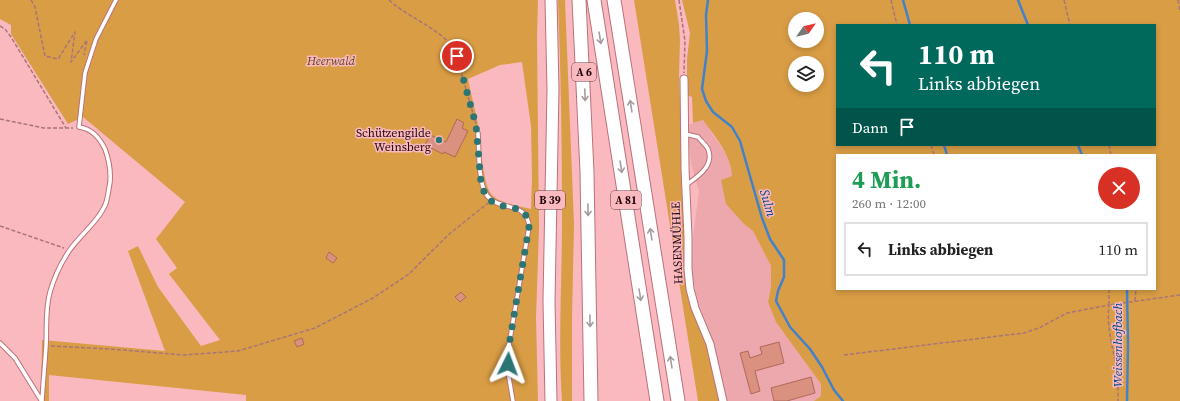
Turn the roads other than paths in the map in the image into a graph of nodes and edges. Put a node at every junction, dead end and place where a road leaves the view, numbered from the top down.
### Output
1 (116, 0) edge
2 (551, 0) edge
3 (579, 0) edge
4 (594, 0) edge
5 (614, 0) edge
6 (684, 79) road end
7 (478, 133) road end
8 (685, 134) junction
9 (686, 185) junction
10 (0, 343) edge
11 (513, 401) edge
12 (551, 401) edge
13 (592, 401) edge
14 (657, 401) edge
15 (678, 401) edge
16 (723, 401) edge

1 - 10 lane
2 - 12 main road, B 39
3 -> 13 highway, A 6
4 -> 14 highway, A 81
15 -> 5 highway
6 - 8 street, HASENMÜHLE
7 - 11 lane
8 - 9 street, HASENMÜHLE
8 - 9 lane
9 - 16 street, HASENMÜHLE

